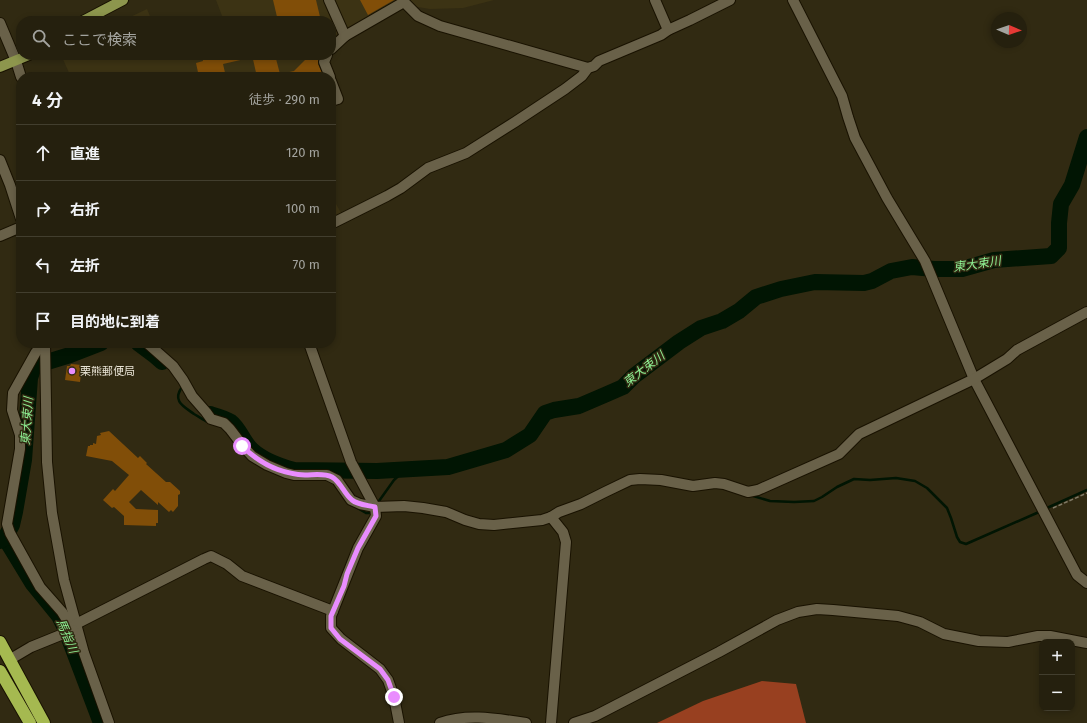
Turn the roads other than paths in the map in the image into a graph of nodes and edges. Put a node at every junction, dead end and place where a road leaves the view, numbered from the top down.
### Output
1 (123, 0) edge
2 (329, 0) edge
3 (654, 0) edge
4 (730, 0) edge
5 (793, 0) edge
6 (93, 16) edge
7 (0, 23) edge
8 (668, 30) junction
9 (345, 36) junction
10 (336, 44) edge
11 (325, 60) edge
12 (16, 61) junction
13 (0, 67) edge
14 (588, 68) junction
15 (19, 72) edge
16 (328, 72) edge
17 (0, 160) edge
18 (16, 204) edge
19 (336, 222) edge
20 (16, 229) edge
21 (0, 236) edge
22 (1087, 312) edge
23 (40, 348) edge
24 (45, 348) edge
25 (153, 348) edge
26 (310, 348) edge
27 (974, 379) junction
28 (375, 507) junction
29 (552, 519) junction
30 (1087, 583) edge
31 (333, 611) junction
32 (71, 630) junction
33 (0, 642) edge
34 (1087, 643) edge
35 (9, 660) junction
36 (0, 671) edge
37 (30, 723) edge
38 (44, 723) edge
39 (109, 723) edge
40 (400, 723) edge
41 (440, 723) edge
42 (526, 723) edge
43 (551, 723) edge
44 (574, 723) edge

1 - 6 main road
2 - 9 street
3 - 8 street
4 - 8 street
5 - 27 street
7 - 12 street
8 - 14 street
9 - 10 street
9 - 14 street
11 - 16 street
12 - 13 main road
12 - 15 street
14 - 19 street
17 - 18 street
20 - 21 street
22 - 27 street
23 - 32 street
24 - 32 street
25 - 28 street
26 - 28 street
27 - 29 street
27 - 30 street
28 - 29 street
28 - 31 street
29 - 43 street
31 - 32 street
31 - 40 street
32 - 35 street
32 - 39 street
33 - 35 highway
34 - 44 street
35 - 38 highway
36 - 37 highway
41 - 42 street

